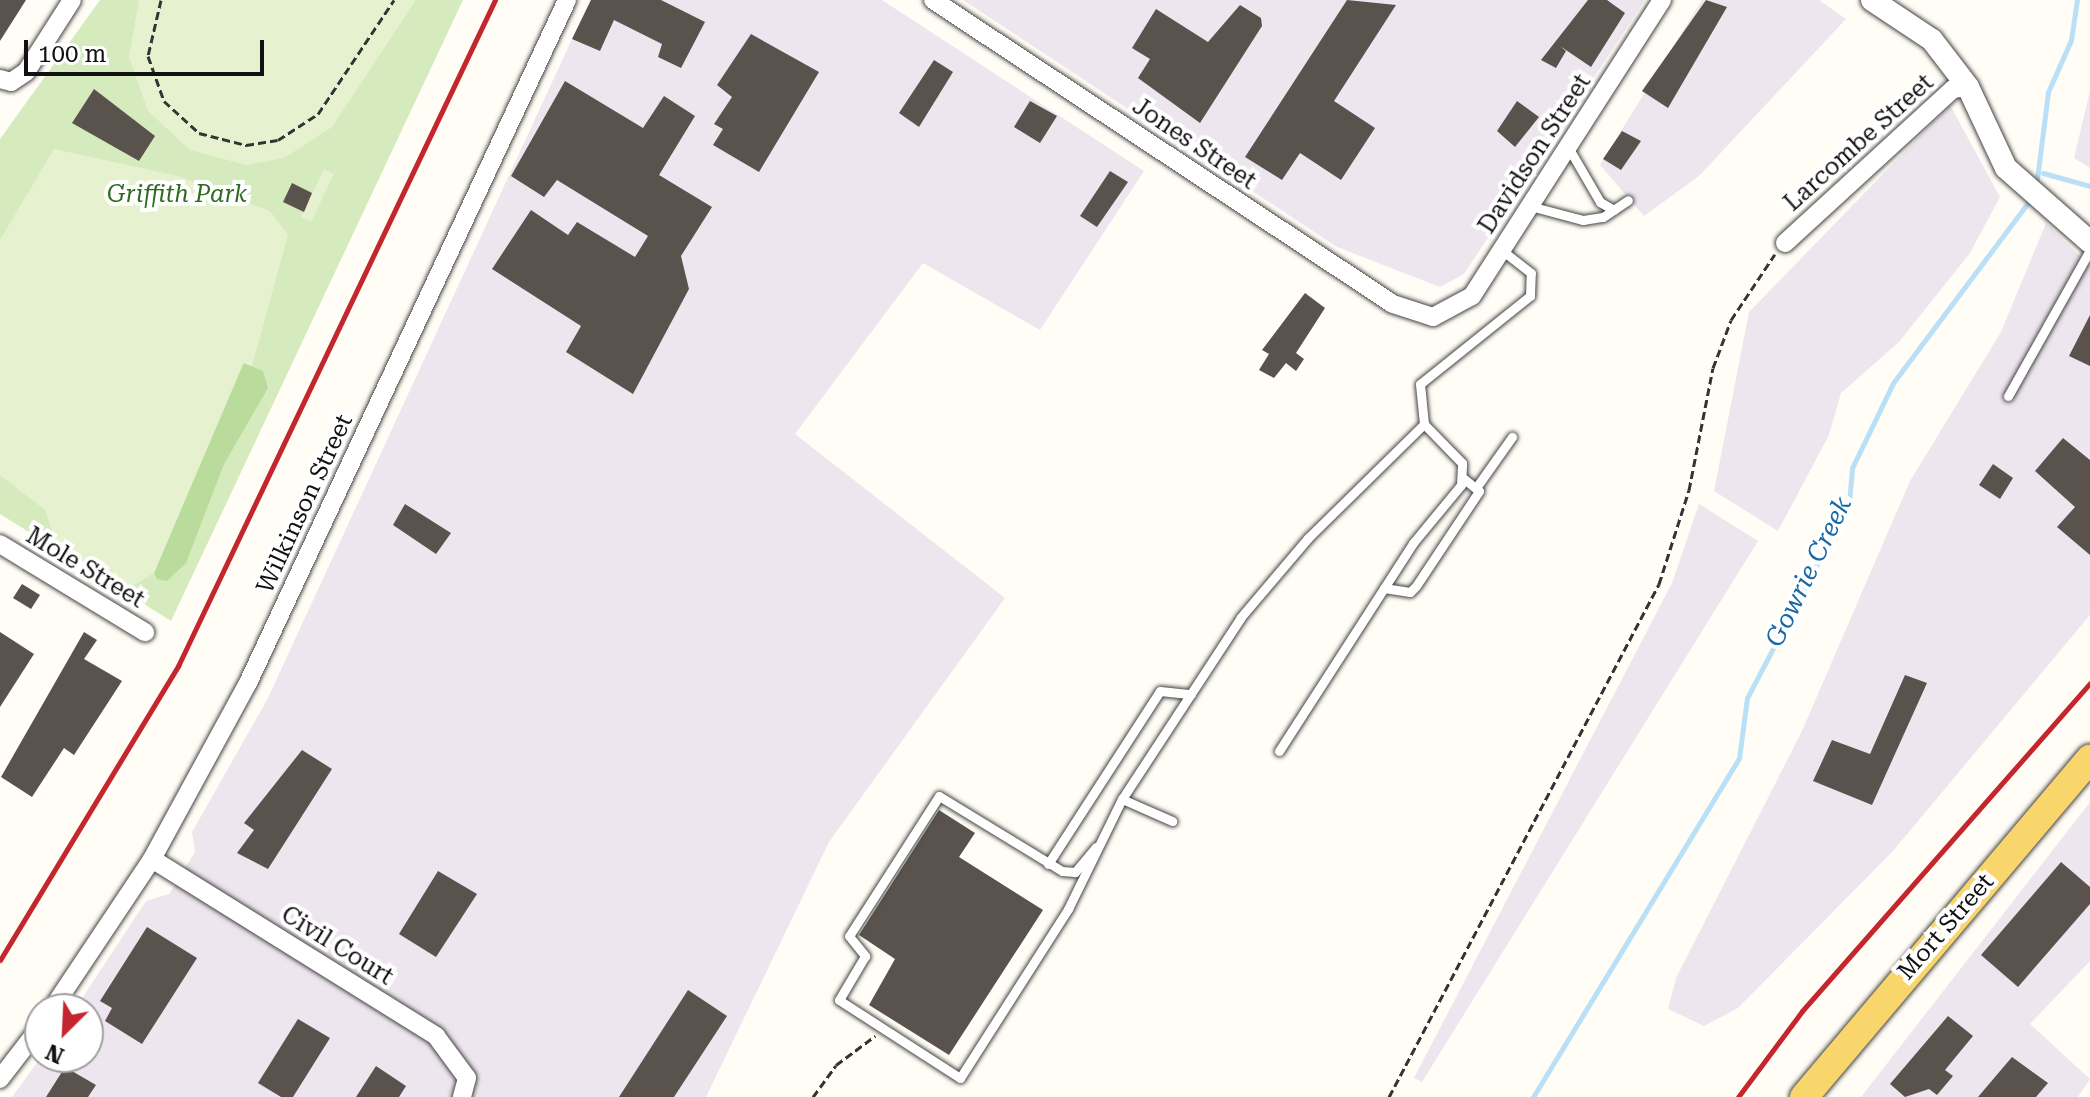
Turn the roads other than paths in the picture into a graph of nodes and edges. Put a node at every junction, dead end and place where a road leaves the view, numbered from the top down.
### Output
1 (72, 0) edge
2 (567, 0) edge
3 (933, 0) edge
4 (1662, 0) edge
5 (1872, 0) edge
6 (5, 80) edge
7 (1968, 87) junction
8 (1568, 147) junction
9 (1628, 200) dead end
10 (1530, 206) junction
11 (1614, 210) junction
12 (2090, 242) edge
13 (1785, 243) road end
14 (1502, 250) junction
15 (2090, 250) edge
16 (1433, 317) joint
17 (2008, 396) dead end
18 (1424, 424) junction
19 (1512, 437) dead end
20 (1463, 478) junction
21 (1478, 485) junction
22 (1, 547) edge
23 (1384, 588) junction
24 (145, 632) dead end
25 (1191, 694) junction
26 (1279, 751) dead end
27 (2090, 759) edge
28 (1122, 799) junction
29 (1172, 821) dead end
30 (1096, 847) junction
31 (152, 859) junction
32 (1048, 864) junction
33 (63, 993) edge
34 (24, 1048) edge
35 (0, 1079) edge
36 (462, 1097) edge
37 (1804, 1097) edge

1 - 6 street
2 - 31 street, Wilkinson Street
3 - 16 street, Jones Street
4 - 8 street, Davidson Street
5 - 7 street
7 - 12 street
7 - 13 street, Larcombe Street
8 - 10 street, Davidson Street
8 - 11 lane
9 - 11 lane
10 - 11 lane
10 - 14 street, Davidson Street
14 - 16 street, Davidson Street
14 - 18 lane
15 - 17 lane
18 - 20 lane
18 - 25 lane
19 - 21 lane
20 - 21 lane
20 - 23 lane
21 - 23 lane
22 - 24 street, Mole Street
23 - 26 lane
25 - 28 lane
25 - 32 lane
27 - 37 main road, Mort Street
28 - 29 lane
28 - 30 lane
30 - 32 lane
30 - 32 lane
31 - 33 street, Wilkinson Street
31 - 36 street, Civil Court
34 - 35 street

